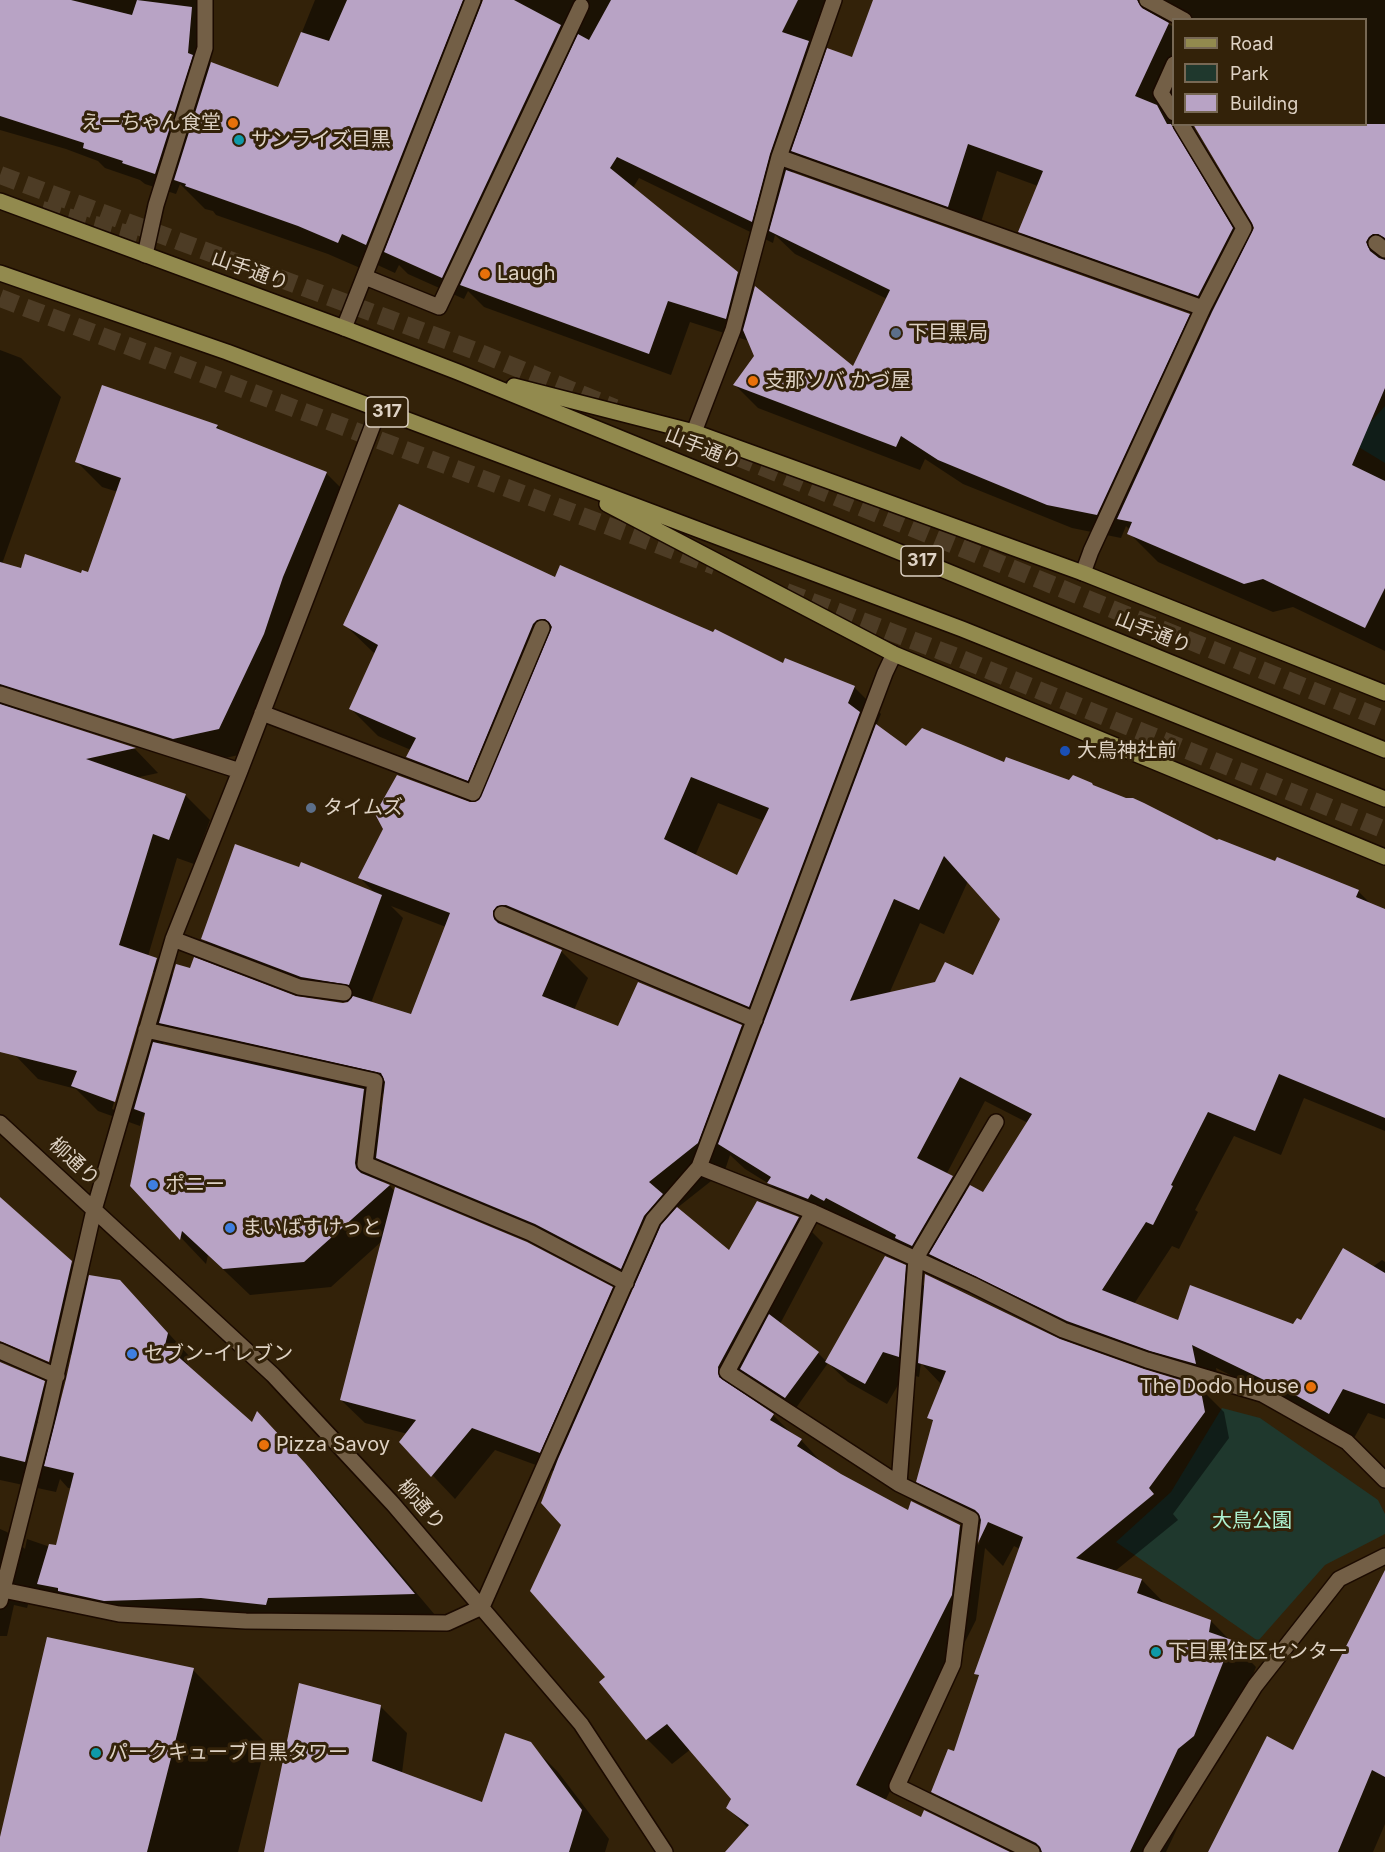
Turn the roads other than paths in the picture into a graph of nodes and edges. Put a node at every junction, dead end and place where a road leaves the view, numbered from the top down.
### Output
1 (206, 0) edge
2 (473, 0) edge
3 (834, 0) edge
4 (1147, 0) edge
5 (581, 6) dead end
6 (1180, 18) edge
7 (1172, 66) edge
8 (1172, 111) edge
9 (1181, 126) edge
10 (779, 157) junction
11 (0, 201) edge
12 (145, 255) junction
13 (0, 273) edge
14 (365, 277) junction
15 (1203, 308) junction
16 (345, 328) junction
17 (458, 372) junction
18 (379, 409) junction
19 (694, 432) junction
20 (547, 473) junction
21 (1083, 573) junction
22 (542, 628) dead end
23 (894, 654) junction
24 (1385, 693) edge
25 (0, 694) edge
26 (262, 713) junction
27 (1385, 750) edge
28 (240, 771) junction
29 (1385, 799) edge
30 (1385, 857) edge
31 (502, 914) dead end
32 (173, 939) junction
33 (344, 993) dead end
34 (755, 1020) junction
35 (146, 1030) junction
36 (996, 1122) dead end
37 (0, 1123) edge
38 (699, 1167) junction
39 (94, 1210) junction
40 (813, 1212) junction
41 (916, 1258) junction
42 (626, 1283) junction
43 (0, 1351) edge
44 (57, 1376) junction
45 (1385, 1480) edge
46 (899, 1484) junction
47 (1385, 1556) edge
48 (1, 1596) edge
49 (482, 1607) junction
50 (665, 1852) edge
51 (1032, 1852) edge
52 (1151, 1852) edge

1 - 12 street
2 - 14 street
3 - 10 street
4 - 6 street
5 - 14 street
7 - 8 street
9 - 15 street
10 - 15 street
10 - 19 street
11 - 12 main road, 山手通り / 317
12 - 16 main road, 山手通り / 317
13 - 18 main road, 317
14 - 16 street
15 - 21 street
16 - 17 main road, 山手通り / 317
17 - 19 main road, 317
17 - 27 main road, 山手通り / 317
18 - 20 main road, 317
18 - 26 street
19 - 21 main road, 317
20 - 23 main road, 317
20 - 29 main road, 317
21 - 24 main road, 317
22 - 26 street
23 - 30 main road, 317
23 - 34 street
25 - 28 street
26 - 28 street
28 - 32 street
31 - 34 street
32 - 33 street
32 - 35 street
34 - 38 street
35 - 39 street
35 - 42 street
36 - 41 street
37 - 39 street, 柳通り
38 - 40 street
38 - 42 street
39 - 44 street
39 - 49 street, 柳通り
40 - 41 street
40 - 46 street
41 - 45 street
41 - 46 street
42 - 49 street
43 - 44 street
44 - 48 street
46 - 51 street
47 - 52 street
48 - 49 street
49 - 50 street, 柳通り

